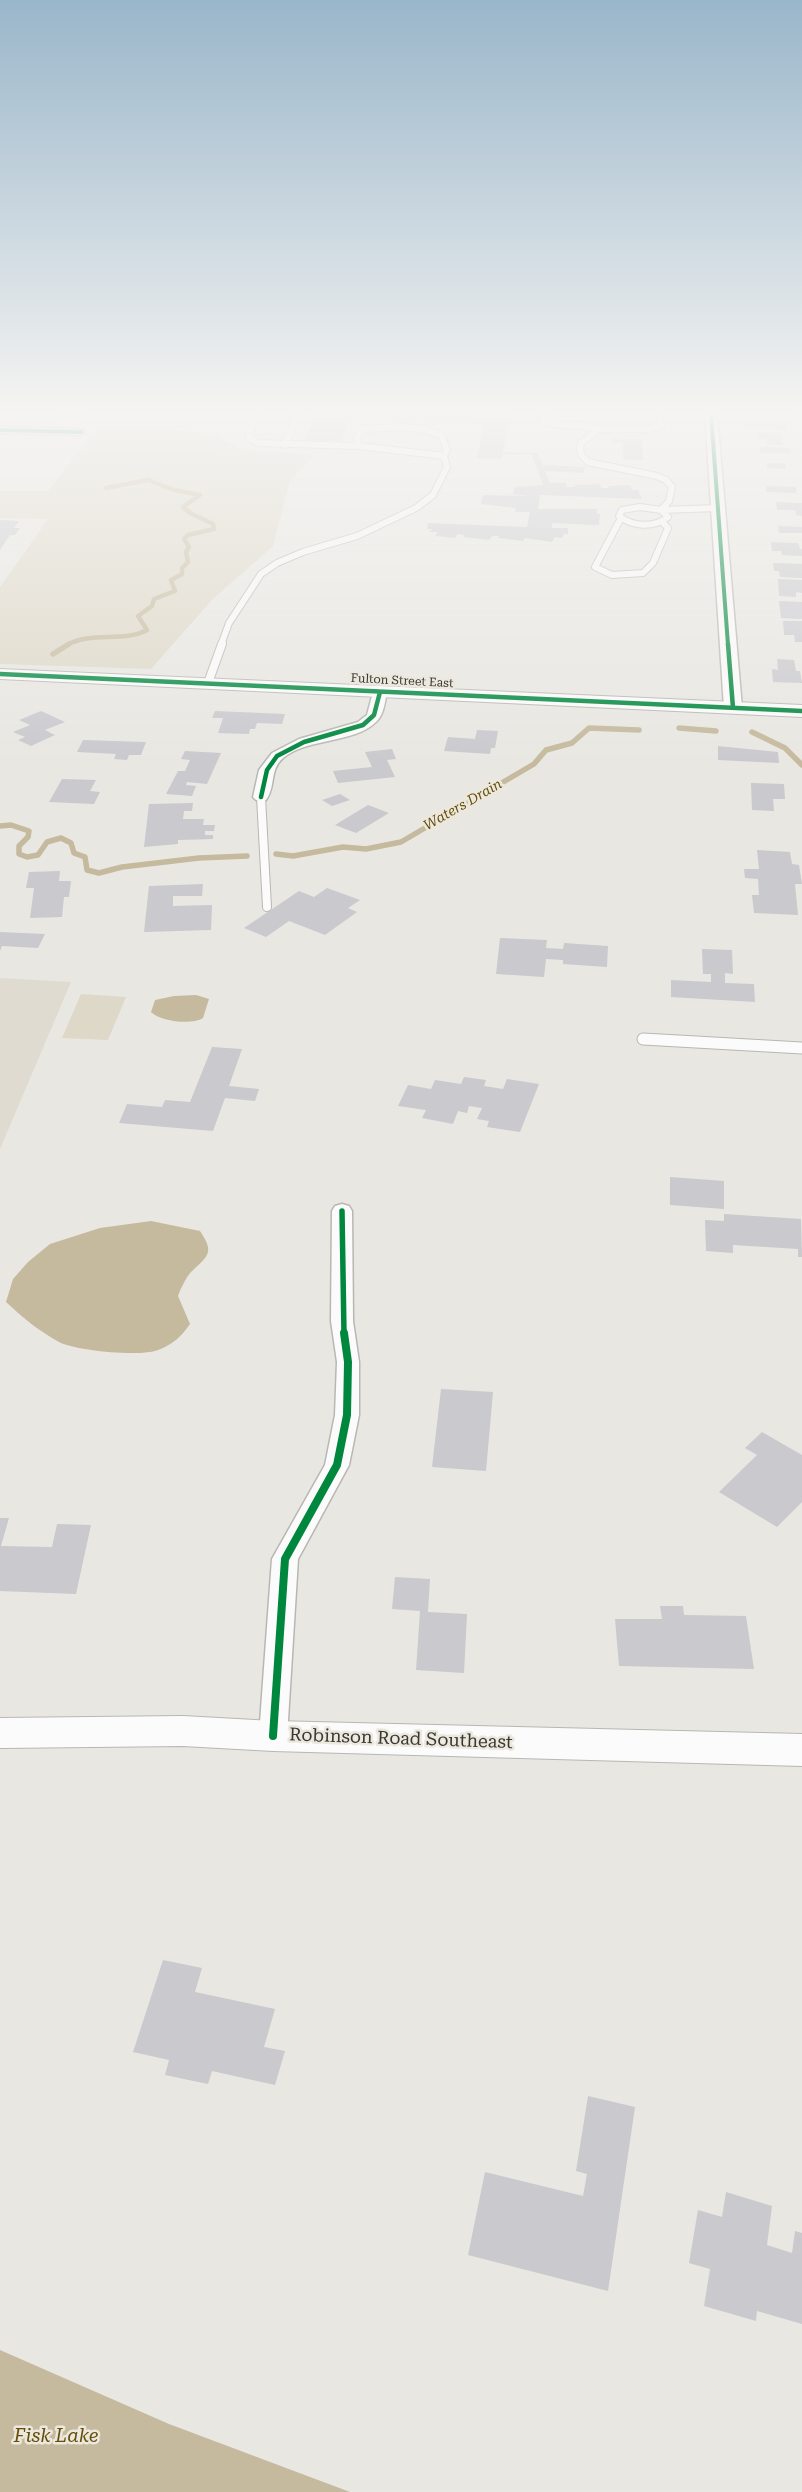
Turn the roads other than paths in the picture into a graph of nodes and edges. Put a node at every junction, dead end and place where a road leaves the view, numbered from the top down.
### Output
1 (368, 530) edge
2 (614, 530) edge
3 (667, 530) edge
4 (720, 530) edge
5 (0, 674) edge
6 (208, 683) junction
7 (380, 692) junction
8 (734, 708) junction
9 (802, 711) edge
10 (261, 797) joint
11 (267, 907) dead end
12 (643, 1039) dead end
13 (802, 1048) edge
14 (342, 1211) dead end
15 (0, 1733) edge
16 (273, 1736) junction
17 (802, 1750) edge

1 - 6 lane
2 - 3 lane
4 - 8 street
5 - 6 main road, Fulton Street East
6 - 7 main road, Fulton Street East
7 - 8 main road, Fulton Street East
7 - 10 street
8 - 9 main road, Fulton Street East
10 - 11 lane
12 - 13 lane
14 - 16 street
15 - 16 main road, Robinson Road Southeast
16 - 17 main road, Robinson Road Southeast

